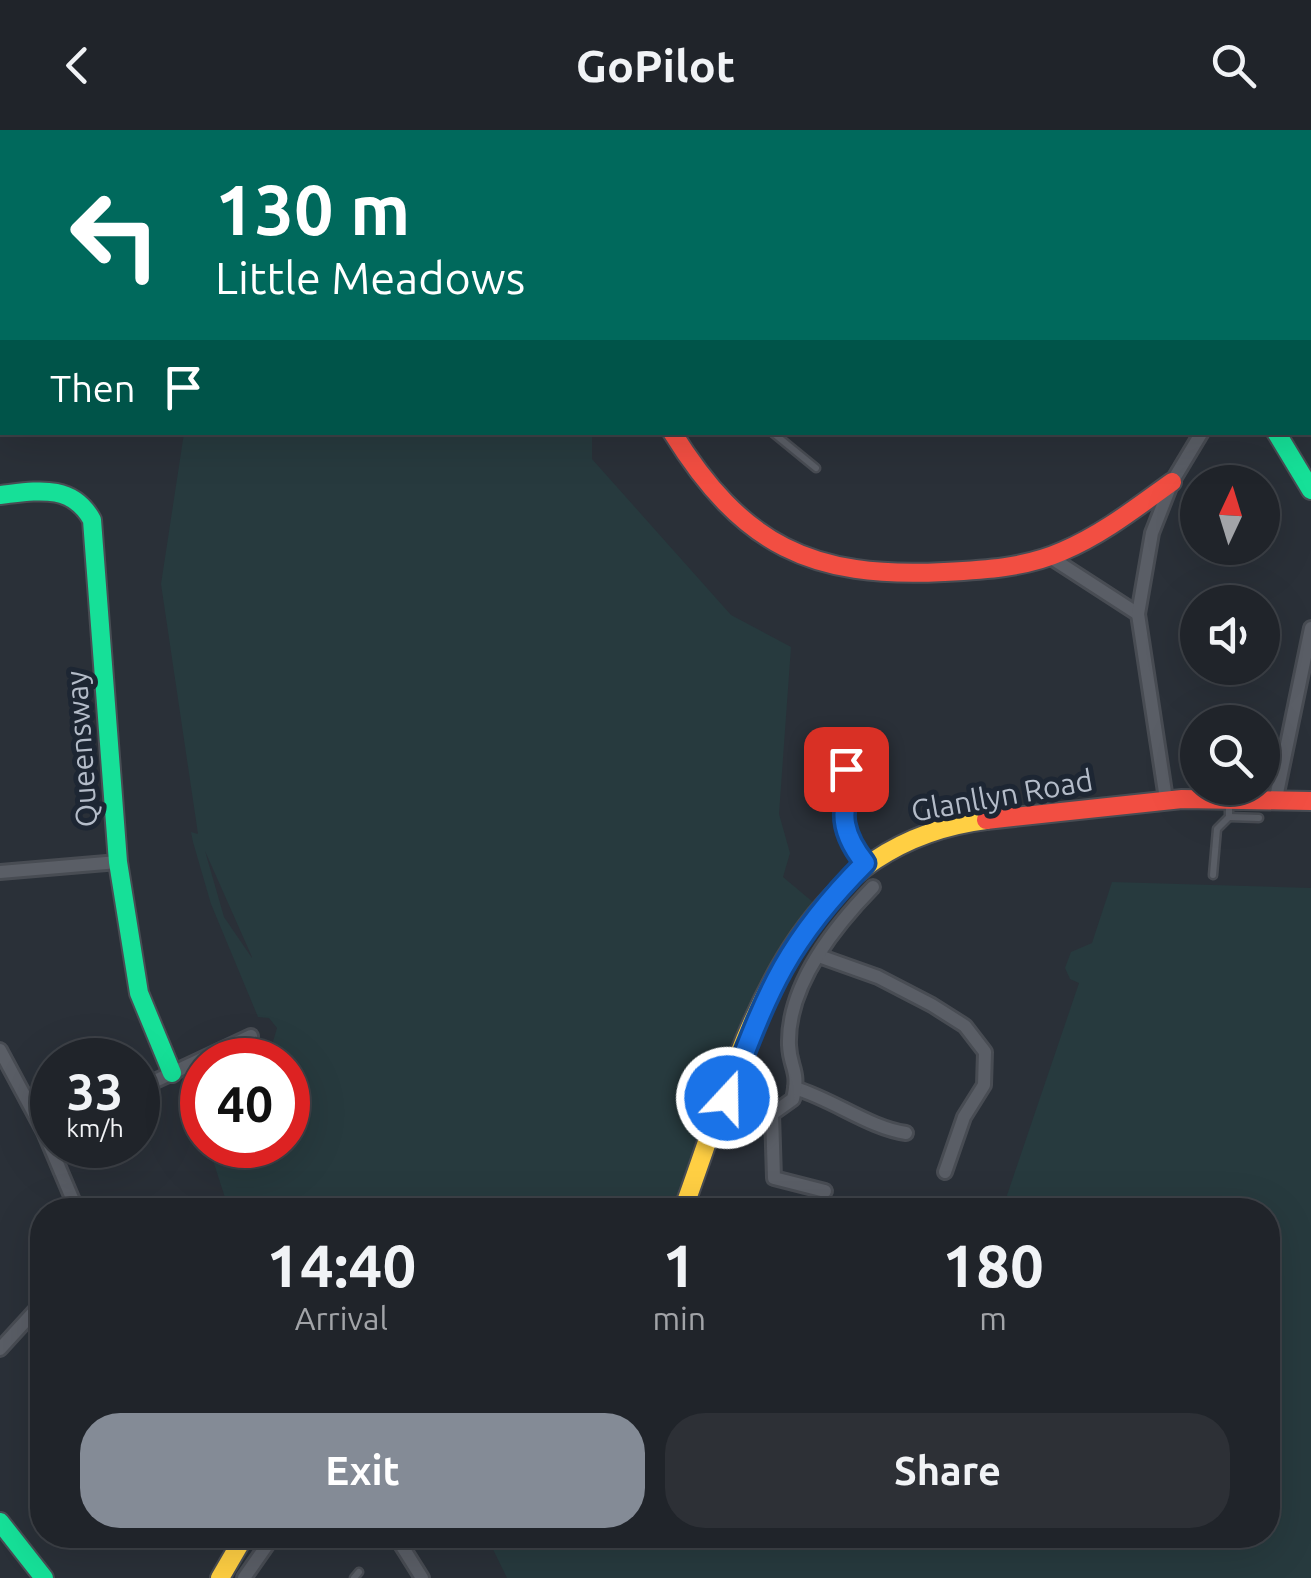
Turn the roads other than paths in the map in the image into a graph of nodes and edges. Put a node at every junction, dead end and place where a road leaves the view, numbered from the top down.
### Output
1 (674, 435) edge
2 (776, 435) edge
3 (1200, 435) edge
4 (1278, 435) edge
5 (816, 468) dead end
6 (1172, 482) junction
7 (1311, 490) edge
8 (0, 495) edge
9 (1050, 557) junction
10 (1138, 614) junction
11 (1311, 628) edge
12 (846, 769) dead end
13 (1280, 779) edge
14 (1180, 798) edge
15 (1280, 798) edge
16 (1166, 799) junction
17 (1311, 802) edge
18 (1230, 805) edge
19 (1229, 817) junction
20 (1259, 818) dead end
21 (118, 862) junction
22 (865, 863) junction
23 (0, 872) edge
24 (1213, 875) dead end
25 (874, 887) dead end
26 (819, 956) junction
27 (250, 1036) dead end
28 (0, 1050) edge
29 (172, 1072) junction
30 (160, 1078) edge
31 (796, 1088) junction
32 (727, 1098) junction
33 (30, 1100) edge
34 (772, 1114) junction
35 (906, 1132) dead end
36 (62, 1168) edge
37 (945, 1172) dead end
38 (825, 1191) dead end
39 (73, 1198) edge
40 (689, 1198) edge
41 (30, 1316) edge
42 (0, 1348) edge
43 (0, 1522) edge
44 (237, 1548) edge
45 (265, 1548) edge
46 (403, 1548) edge
47 (44, 1578) edge
48 (220, 1578) edge
49 (244, 1578) edge
50 (422, 1578) edge

1 - 9 street
2 - 5 lane
3 - 6 street
4 - 7 street
6 - 9 street
6 - 10 street
8 - 21 street, Queensway
9 - 10 street
10 - 16 street
11 - 13 street
12 - 22 street
14 - 16 street, Glanllyn Road
15 - 17 street, Glanllyn Road
16 - 22 street, Glanllyn Road
18 - 19 lane
19 - 20 lane
19 - 24 lane
21 - 23 street
21 - 29 street, Queensway
22 - 32 street, Glanllyn Road
25 - 26 street
26 - 31 street
26 - 37 street
27 - 29 street
28 - 33 street
29 - 30 street
31 - 34 street
31 - 35 street
32 - 34 street
32 - 40 street, Glanllyn Road
34 - 38 street
36 - 39 street
41 - 42 street
43 - 47 street
44 - 48 street
45 - 49 street
46 - 50 street

